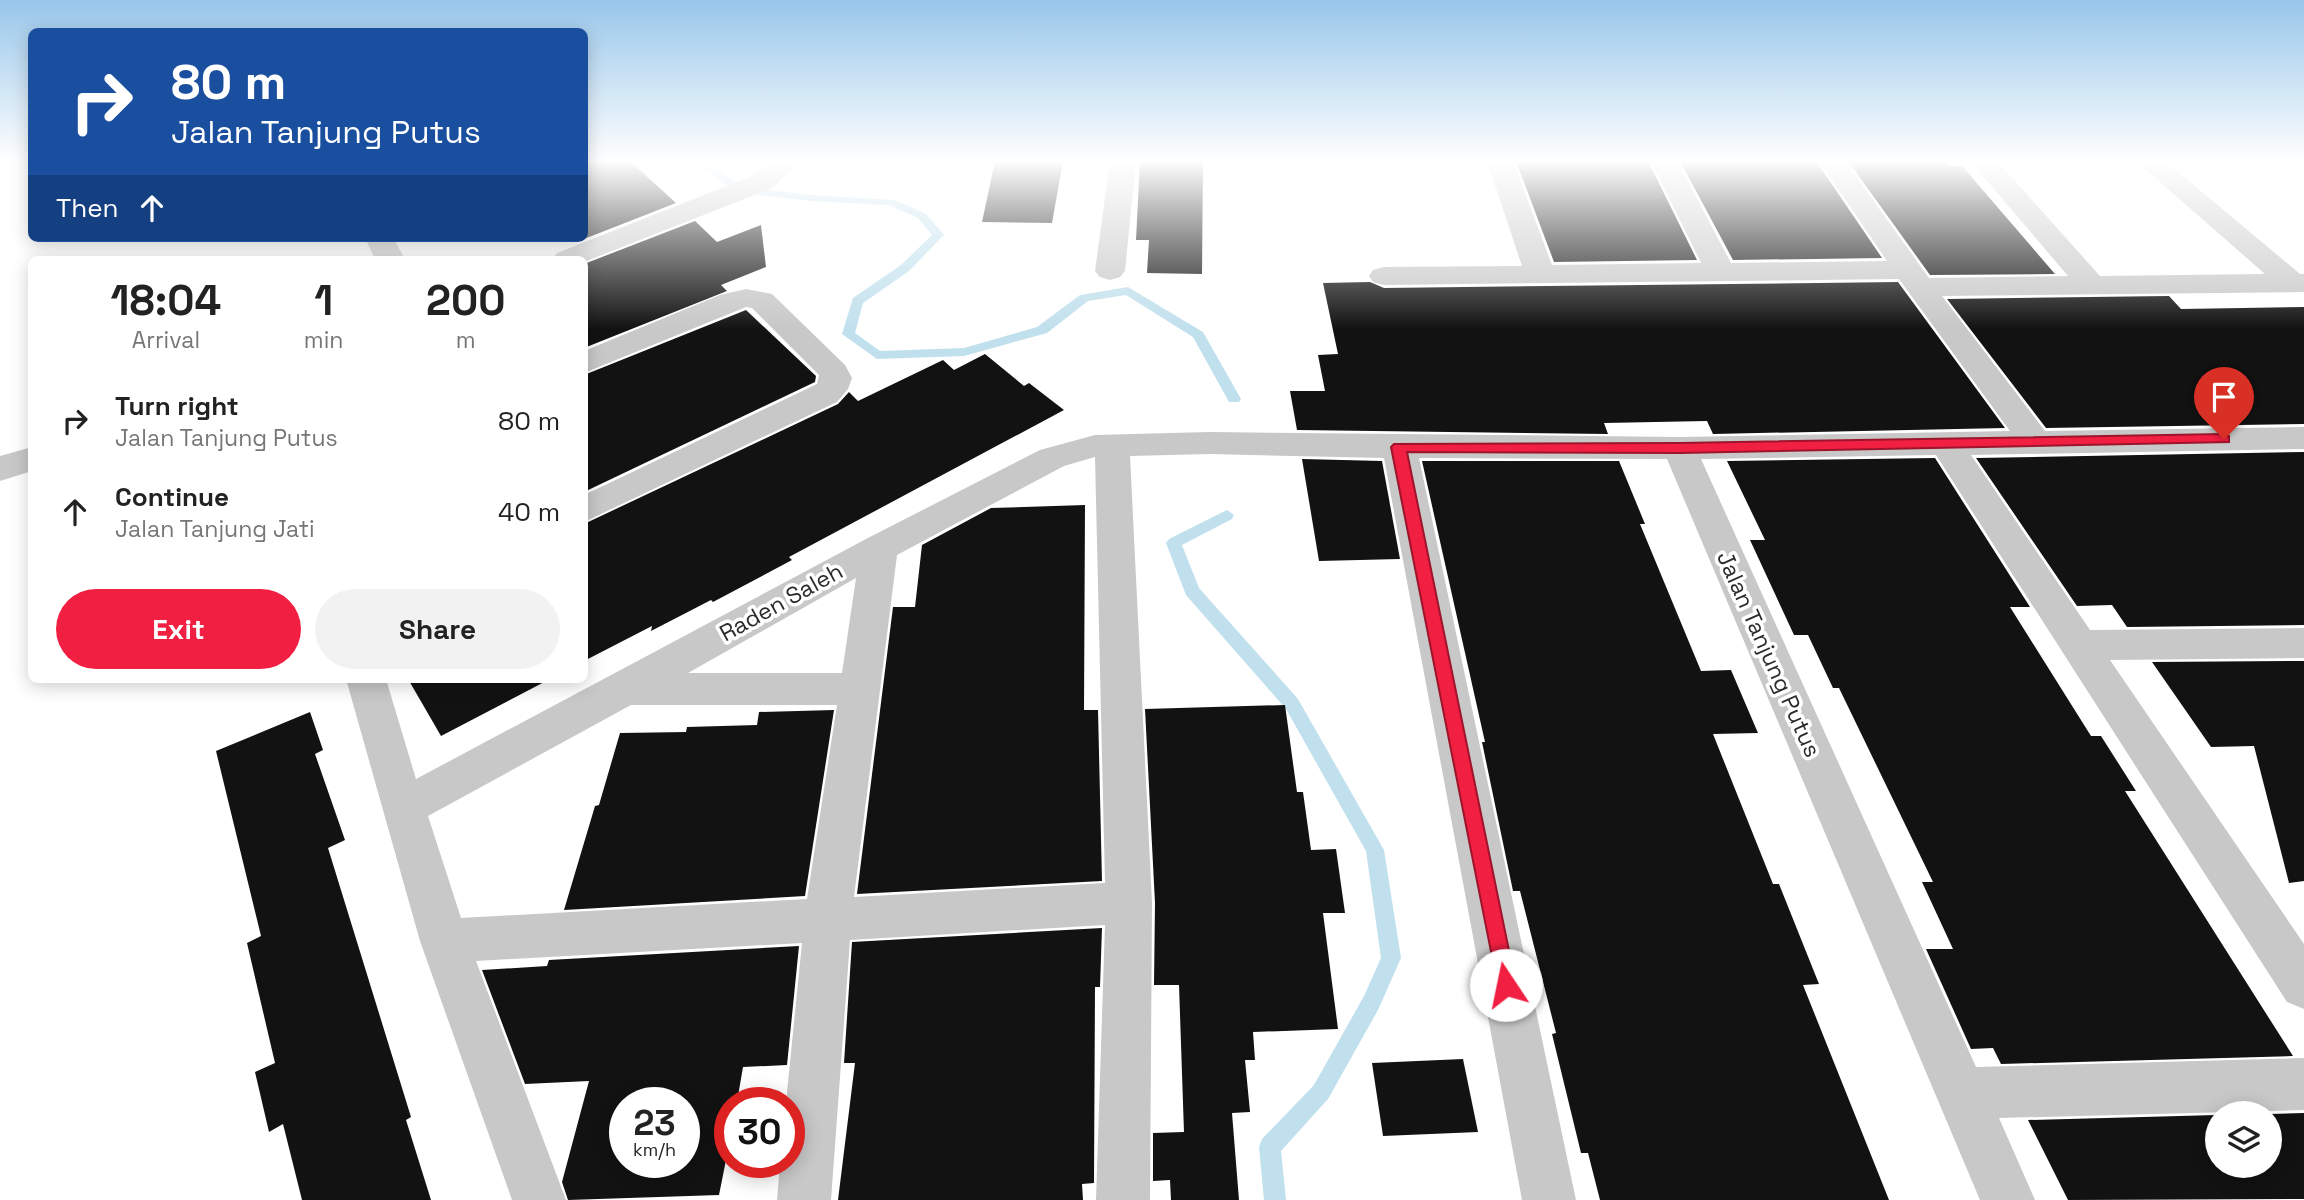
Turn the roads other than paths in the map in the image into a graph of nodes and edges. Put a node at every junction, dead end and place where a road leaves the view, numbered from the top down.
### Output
1 (668, 217) edge
2 (1116, 217) edge
3 (1520, 217) edge
4 (1692, 217) edge
5 (1871, 217) edge
6 (2032, 217) edge
7 (2217, 217) edge
8 (569, 251) edge
9 (1110, 271) dead end
10 (1721, 273) junction
11 (1540, 274) junction
12 (1384, 276) dead end
13 (1914, 279) junction
14 (2298, 283) edge
15 (2091, 284) junction
16 (588, 361) edge
17 (2304, 438) edge
18 (1945, 443) junction
19 (2036, 443) junction
20 (1112, 444) junction
21 (1399, 447) junction
22 (1679, 448) junction
23 (28, 459) edge
24 (0, 469) edge
25 (588, 508) edge
26 (879, 548) junction
27 (2304, 643) edge
28 (2078, 645) junction
29 (367, 683) edge
30 (625, 689) junction
31 (859, 690) junction
32 (403, 808) junction
33 (1129, 903) junction
34 (828, 919) junction
35 (444, 941) junction
36 (2304, 986) edge
37 (2304, 1084) edge
38 (1962, 1093) junction
39 (539, 1200) edge
40 (804, 1200) edge
41 (1123, 1200) edge
42 (1549, 1200) edge
43 (2008, 1200) edge

1 - 8 street
2 - 9 street
3 - 11 street
4 - 10 street
5 - 13 street
6 - 15 street
7 - 14 street
10 - 11 street
10 - 13 street
11 - 12 street
13 - 15 street
13 - 19 street
14 - 15 street
16 - 25 street
17 - 19 street
18 - 19 street
18 - 22 street
18 - 28 street
20 - 21 street, Raden Saleh
20 - 26 street, Raden Saleh
20 - 33 street
21 - 22 street
21 - 42 street
22 - 38 street, Jalan Tanjung Putus
23 - 24 street
26 - 30 street, Raden Saleh
26 - 31 street
27 - 28 street
28 - 36 street
29 - 32 street
30 - 31 street
30 - 32 street, Raden Saleh
31 - 34 street
32 - 35 street
33 - 34 street
33 - 41 street
34 - 35 street
34 - 40 street
35 - 39 street
37 - 38 street
38 - 43 street, Jalan Tanjung Putus

